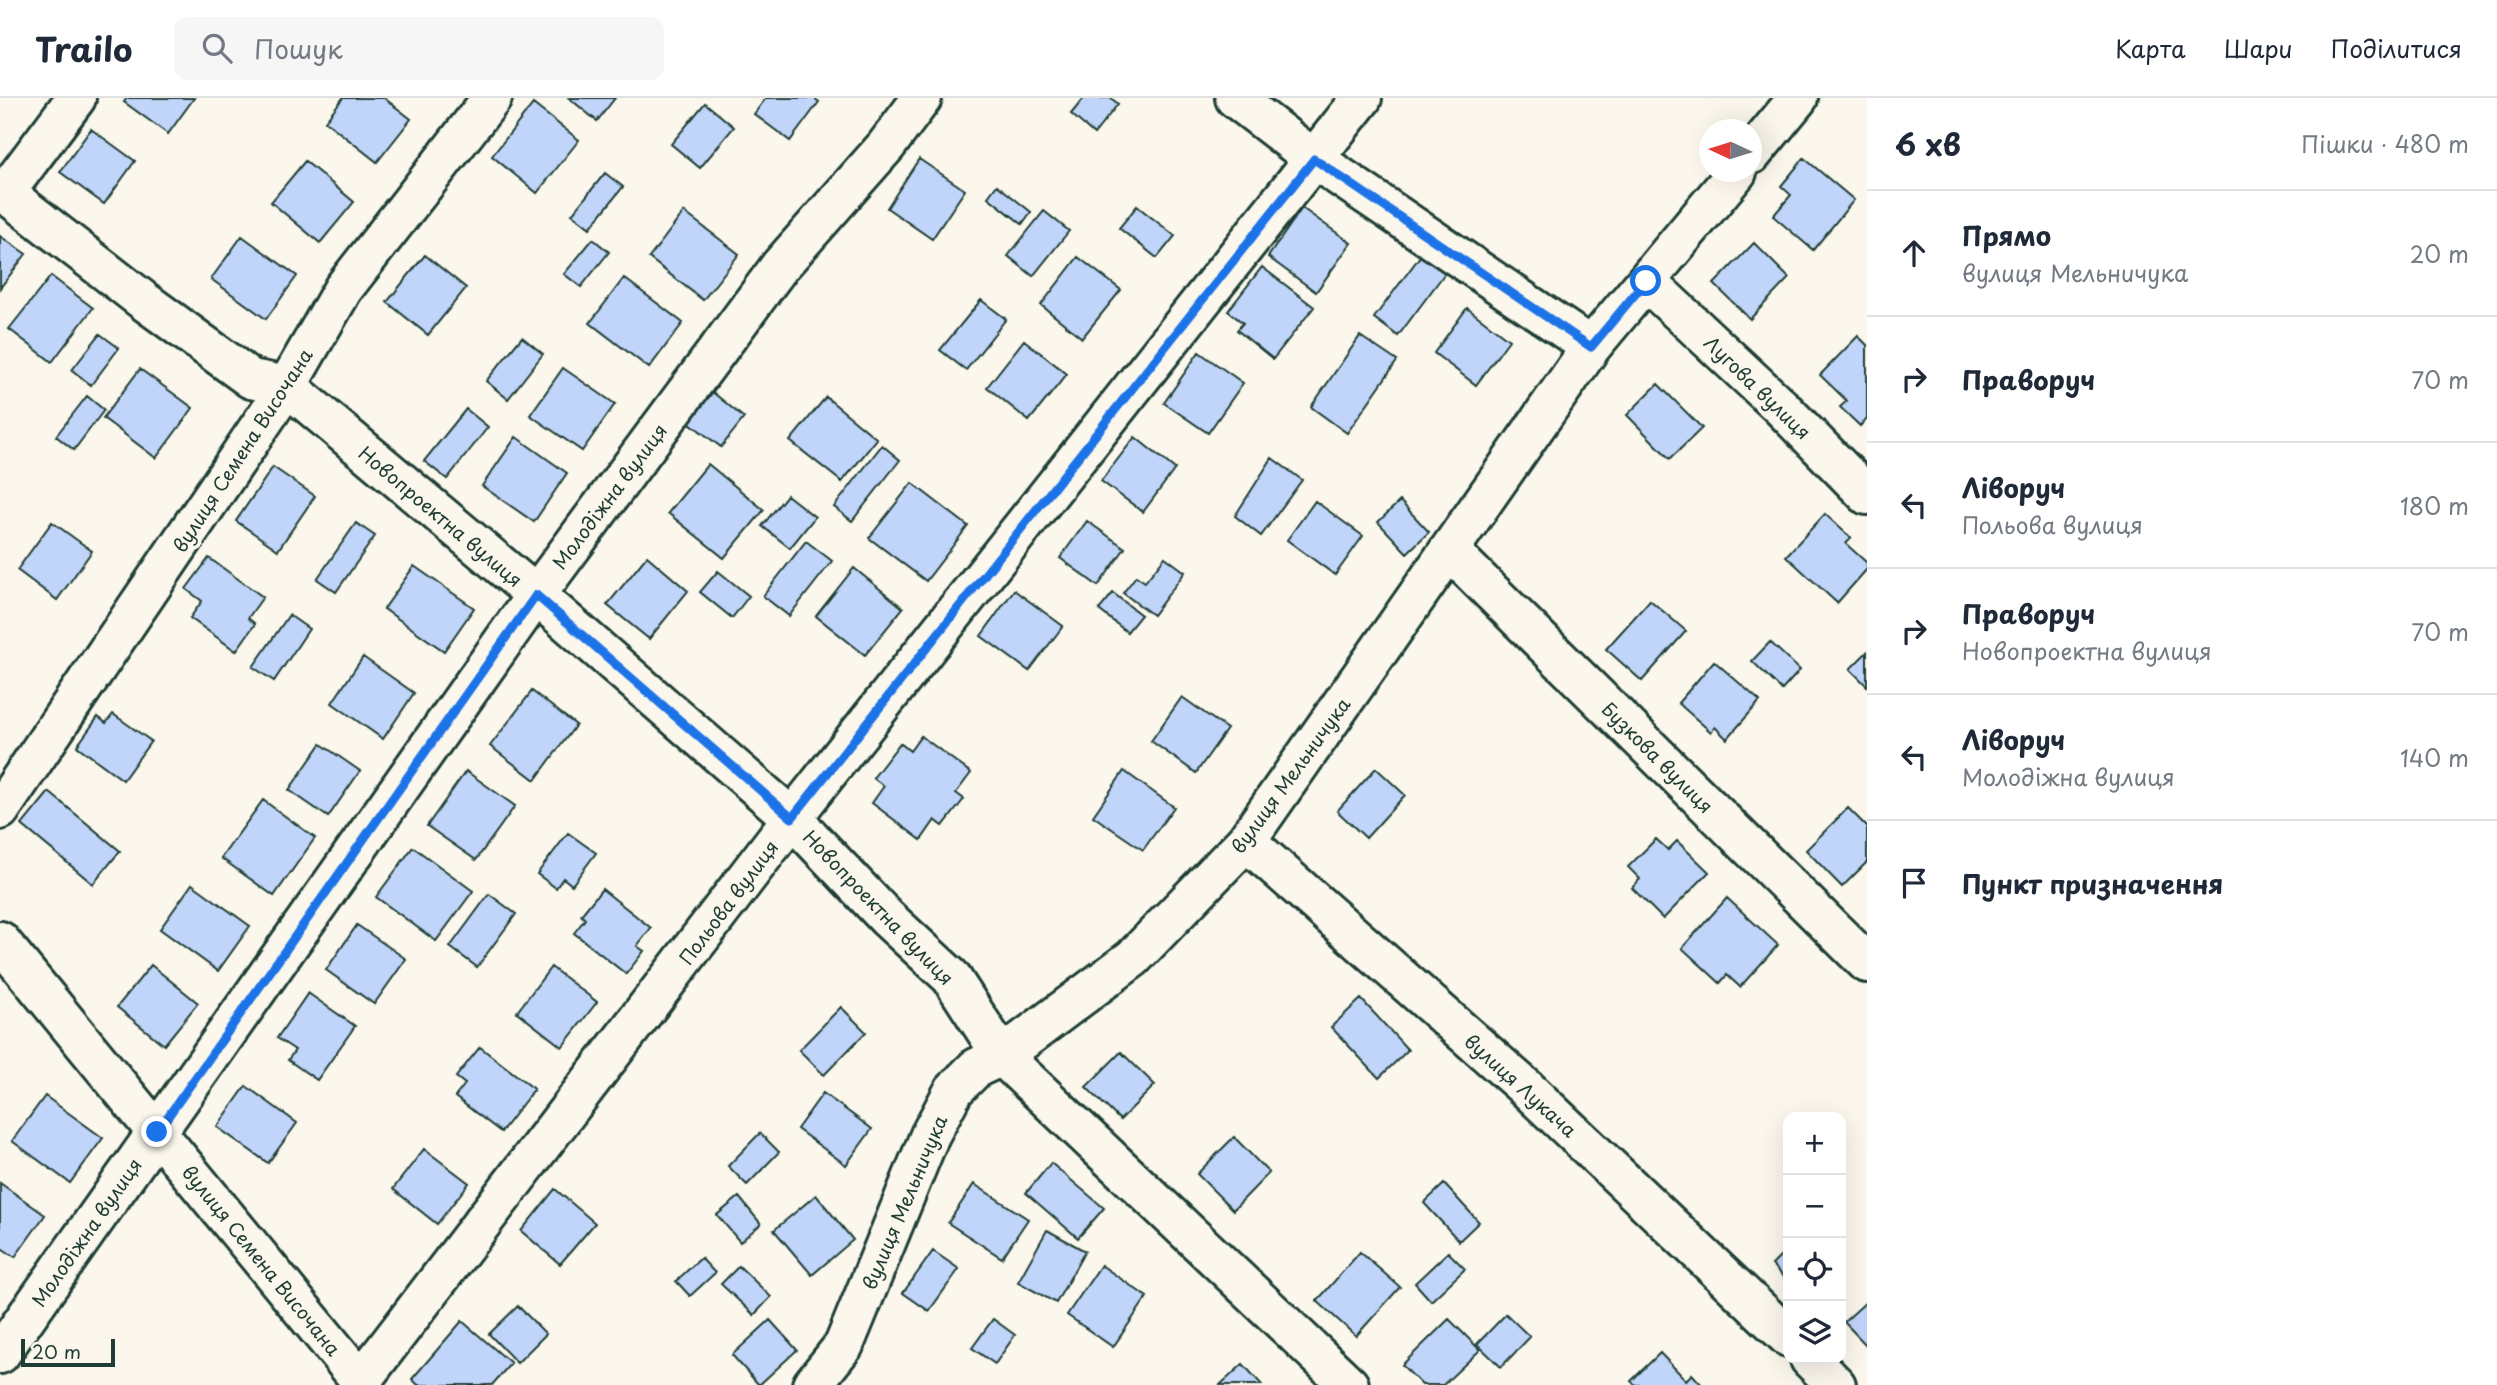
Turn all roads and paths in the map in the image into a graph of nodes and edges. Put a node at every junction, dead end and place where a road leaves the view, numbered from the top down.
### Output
1 (76, 98) edge
2 (492, 98) edge
3 (922, 98) edge
4 (1235, 98) edge
5 (1362, 98) edge
6 (1798, 98) edge
7 (1762, 142) edge
8 (1314, 159) junction
9 (1729, 182) edge
10 (1646, 281) junction
11 (1591, 347) junction
12 (288, 386) junction
13 (1867, 495) edge
14 (1449, 550) junction
15 (536, 595) junction
16 (0, 810) edge
17 (792, 818) junction
18 (1247, 841) junction
19 (0, 941) edge
20 (1867, 963) edge
21 (1002, 1056) junction
22 (157, 1132) junction
23 (1783, 1332) edge
24 (0, 1354) edge
25 (1815, 1364) edge
26 (363, 1383) edge
27 (812, 1385) edge
28 (1349, 1385) edge
29 (1836, 1385) edge

1 - 12 street, Новопроектна вулиця
2 - 12 street, вулиця Семена Височана
3 - 15 street, Молодіжна вулиця
4 - 8 street
5 - 8 street, Польова вулиця
6 - 7 street
8 - 11 street
8 - 17 street, Польова вулиця
9 - 10 street, вулиця Мельничука
10 - 11 street, вулиця Мельничука
10 - 13 street, Лугова вулиця
11 - 14 street, вулиця Мельничука
12 - 15 street, Новопроектна вулиця
12 - 16 street, вулиця Семена Височана
14 - 18 street, вулиця Мельничука
14 - 20 street, Бузкова вулиця
15 - 17 street, Новопроектна вулиця
15 - 22 street, Молодіжна вулиця
17 - 21 street, Новопроектна вулиця
17 - 26 street, Польова вулиця
18 - 21 street, вулиця Мельничука
18 - 23 street, вулиця Лукача
19 - 22 street, вулиця Семена Височана
21 - 27 street, вулиця Мельничука
21 - 28 street, Новопроектна вулиця
22 - 24 street, Молодіжна вулиця
22 - 26 street, вулиця Семена Височана
25 - 29 street

